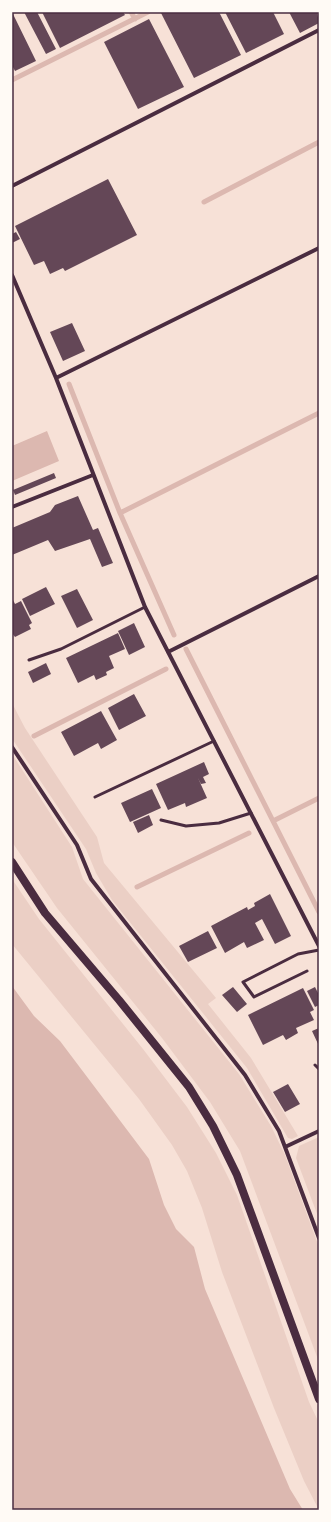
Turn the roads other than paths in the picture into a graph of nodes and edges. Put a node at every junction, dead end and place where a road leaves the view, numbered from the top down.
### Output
1 (319, 30) edge
2 (12, 186) edge
3 (319, 248) edge
4 (12, 275) edge
5 (56, 378) junction
6 (93, 475) junction
7 (12, 507) edge
8 (319, 576) edge
9 (145, 606) junction
10 (168, 652) junction
11 (29, 660) dead end
12 (214, 741) junction
13 (12, 747) edge
14 (95, 797) dead end
15 (251, 813) junction
16 (161, 820) dead end
17 (12, 862) edge
18 (319, 946) edge
19 (319, 950) edge
20 (307, 971) dead end
21 (315, 1065) dead end
22 (319, 1070) edge
23 (319, 1131) edge
24 (285, 1147) junction
25 (319, 1238) edge
26 (319, 1399) edge

1 - 2 street
3 - 5 street
4 - 5 street
5 - 6 street
6 - 7 street
6 - 9 street
8 - 10 street
9 - 10 street
9 - 11 lane
10 - 12 street
12 - 14 lane
12 - 15 street
13 - 24 street
15 - 16 lane
15 - 18 street
17 - 26 main road
19 - 20 lane
21 - 22 lane
23 - 24 street
24 - 25 street

